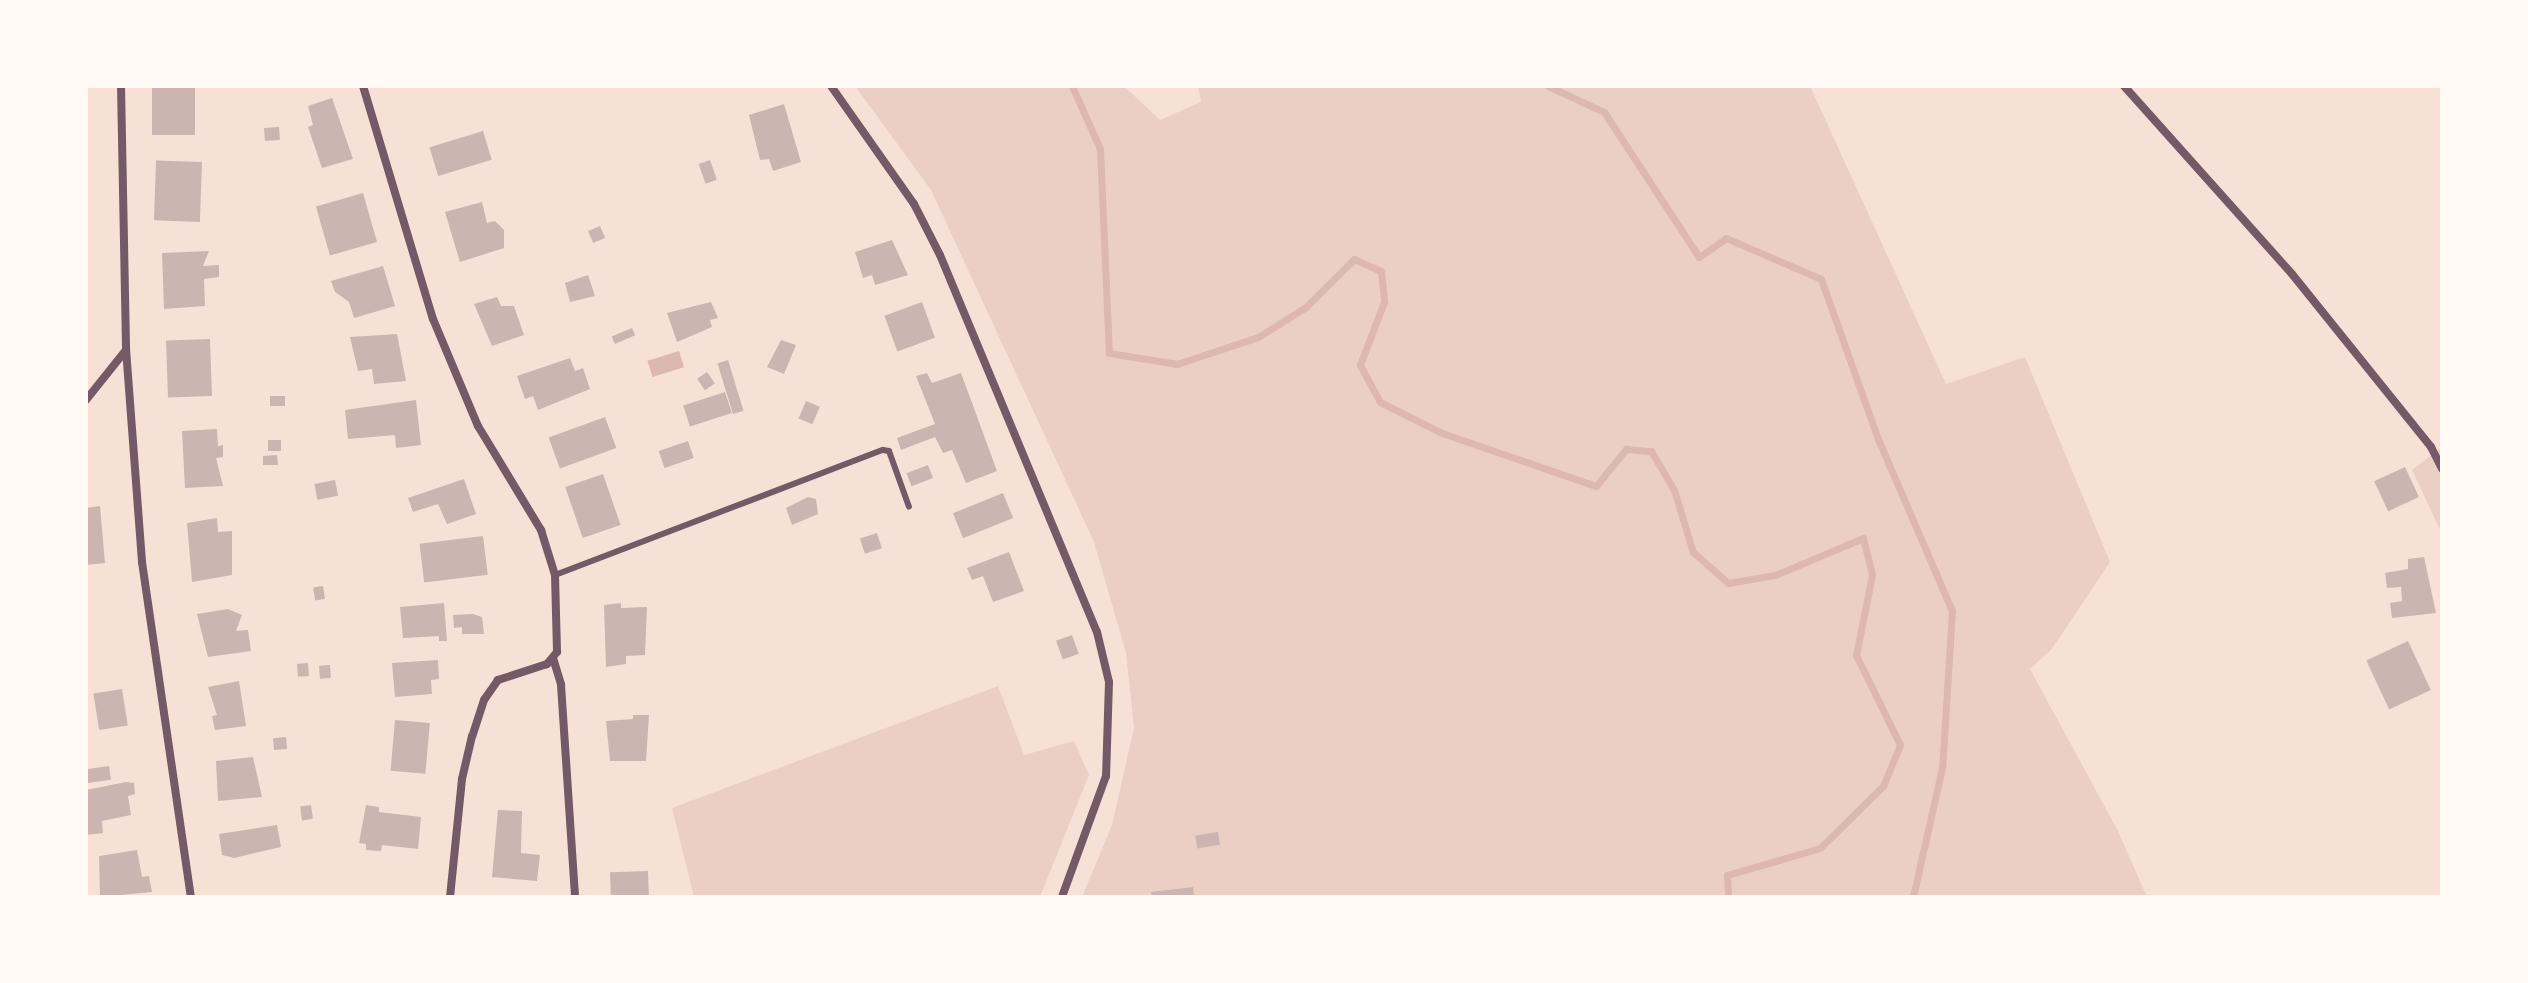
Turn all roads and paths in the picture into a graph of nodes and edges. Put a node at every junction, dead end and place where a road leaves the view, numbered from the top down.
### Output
1 (121, 86) edge
2 (363, 86) edge
3 (831, 86) edge
4 (2124, 86) edge
5 (126, 349) junction
6 (86, 400) edge
7 (2442, 469) edge
8 (909, 507) dead end
9 (555, 575) junction
10 (553, 658) junction
11 (191, 897) edge
12 (450, 897) edge
13 (575, 897) edge
14 (1062, 897) edge

1 - 5 street
2 - 9 street
3 - 14 street
4 - 7 street
5 - 6 street
5 - 11 street
8 - 9 lane
9 - 10 street
10 - 12 street
10 - 13 street

